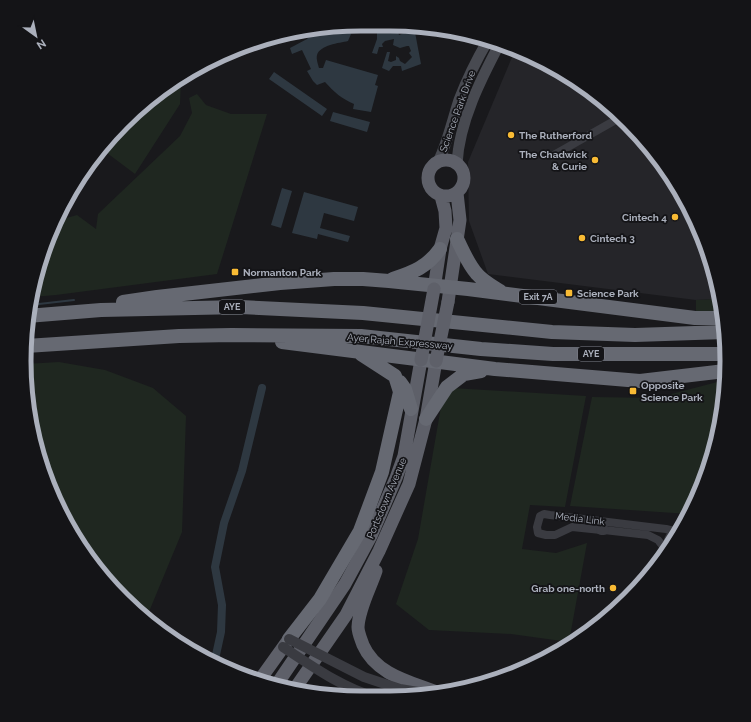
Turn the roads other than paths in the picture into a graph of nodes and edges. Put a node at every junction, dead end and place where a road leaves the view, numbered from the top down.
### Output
1 (485, 45) edge
2 (497, 49) edge
3 (615, 120) edge
4 (552, 156) dead end
5 (438, 162) junction
6 (457, 164) junction
7 (456, 193) junction
8 (441, 196) junction
9 (457, 239) junction
10 (440, 249) junction
11 (389, 281) junction
12 (434, 287) junction
13 (450, 289) junction
14 (502, 292) junction
15 (101, 310) junction
16 (34, 315) edge
17 (717, 318) edge
18 (718, 332) edge
19 (232, 334) junction
20 (32, 346) edge
21 (354, 351) junction
22 (720, 354) edge
23 (421, 360) junction
24 (436, 361) junction
25 (495, 369) junction
26 (720, 372) edge
27 (395, 376) junction
28 (411, 409) junction
29 (426, 419) junction
30 (672, 532) edge
31 (662, 547) edge
32 (379, 552) junction
33 (286, 643) junction
34 (263, 676) edge
35 (278, 681) edge
36 (297, 685) edge
37 (428, 689) edge
38 (407, 690) edge
39 (355, 691) edge

1 - 5 main road, Science Park Drive
2 - 6 main road, Science Park Drive
3 - 4 street
5 - 6 highway
5 - 8 highway
6 - 7 highway
7 - 8 highway
7 - 9 highway
8 - 10 highway
9 - 13 highway
9 - 14 highway
10 - 11 highway
10 - 12 highway
11 - 12 highway
11 - 15 highway
12 - 13 highway
12 - 23 highway, Portsdown Avenue, bridge
13 - 14 highway, Exit 7A
13 - 24 highway, Portsdown Avenue, bridge
14 - 17 highway, Exit 7A
15 - 16 highway, AYE
15 - 18 highway, AYE
19 - 20 highway, Ayer Rajah Expressway / AYE
19 - 21 highway
19 - 22 highway, Ayer Rajah Expressway / AYE
21 - 23 highway
21 - 27 highway
23 - 24 highway
23 - 28 highway, Portsdown Avenue
24 - 25 highway
24 - 29 highway, Portsdown Avenue
25 - 26 highway
25 - 29 highway
27 - 28 highway
27 - 33 highway
28 - 35 highway, Portsdown Avenue
29 - 32 highway, Portsdown Avenue
30 - 31 street, Media Link
32 - 36 highway, Portsdown Avenue
32 - 37 highway
33 - 34 highway
33 - 38 street, bridge
33 - 39 street, bridge

